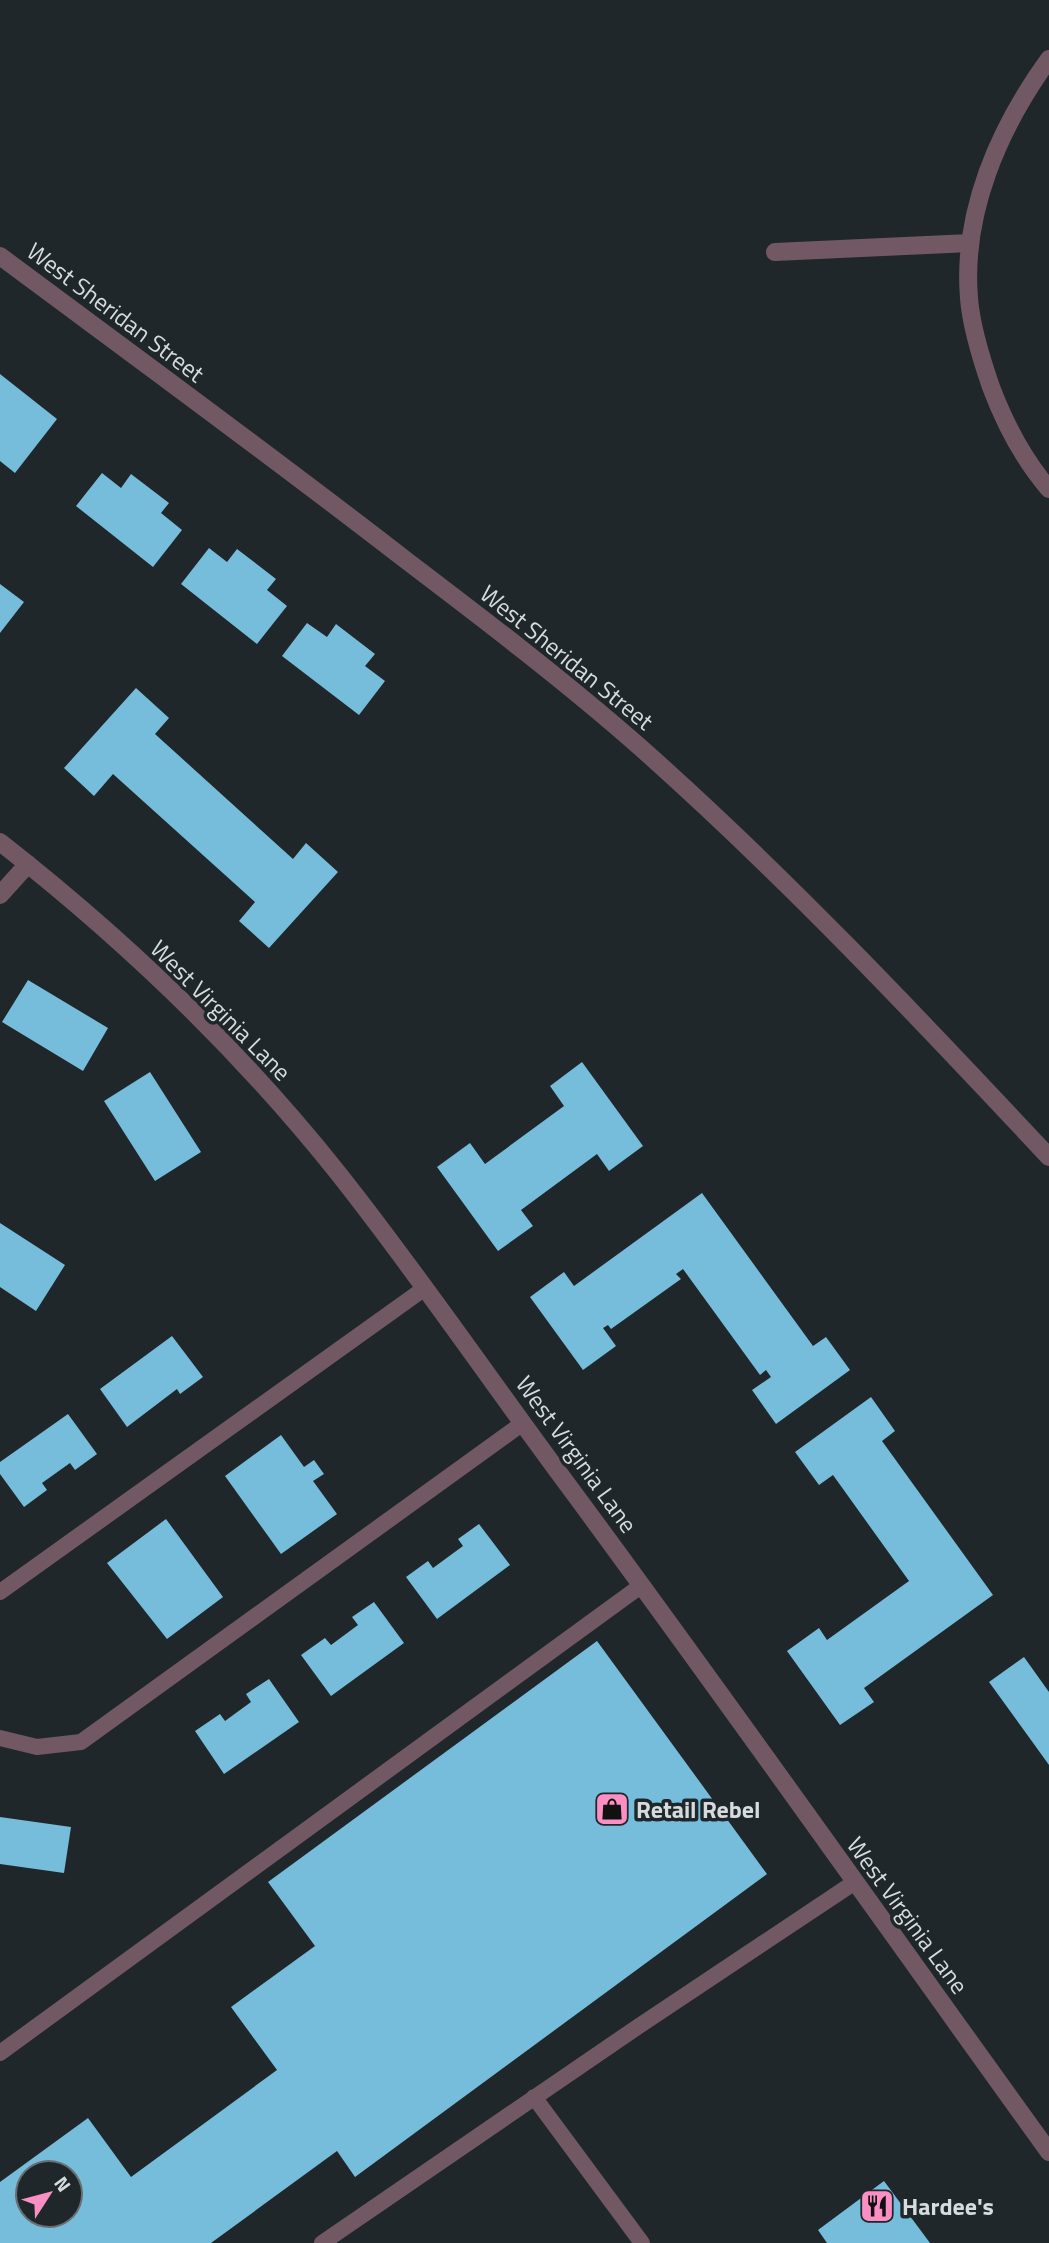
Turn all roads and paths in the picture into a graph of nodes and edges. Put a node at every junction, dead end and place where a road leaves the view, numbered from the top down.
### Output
1 (1049, 60) edge
2 (970, 243) junction
3 (775, 252) dead end
4 (0, 256) edge
5 (1049, 489) edge
6 (0, 842) edge
7 (28, 864) junction
8 (0, 895) edge
9 (1049, 1157) edge
10 (425, 1288) junction
11 (523, 1423) junction
12 (642, 1585) junction
13 (0, 1592) edge
14 (0, 1738) edge
15 (855, 1882) junction
16 (0, 2053) edge
17 (534, 2097) junction
18 (1049, 2152) edge
19 (322, 2243) edge
20 (642, 2243) edge

1 - 2 street
2 - 3 street
2 - 5 street
4 - 9 street, West Sheridan Street
6 - 7 street, West Virginia Lane
7 - 8 street
7 - 10 street, West Virginia Lane
10 - 11 street, West Virginia Lane
10 - 13 lane
11 - 12 street, West Virginia Lane
11 - 14 lane
12 - 15 street, West Virginia Lane
12 - 16 lane
15 - 17 lane
15 - 18 street, West Virginia Lane
17 - 19 lane
17 - 20 lane

